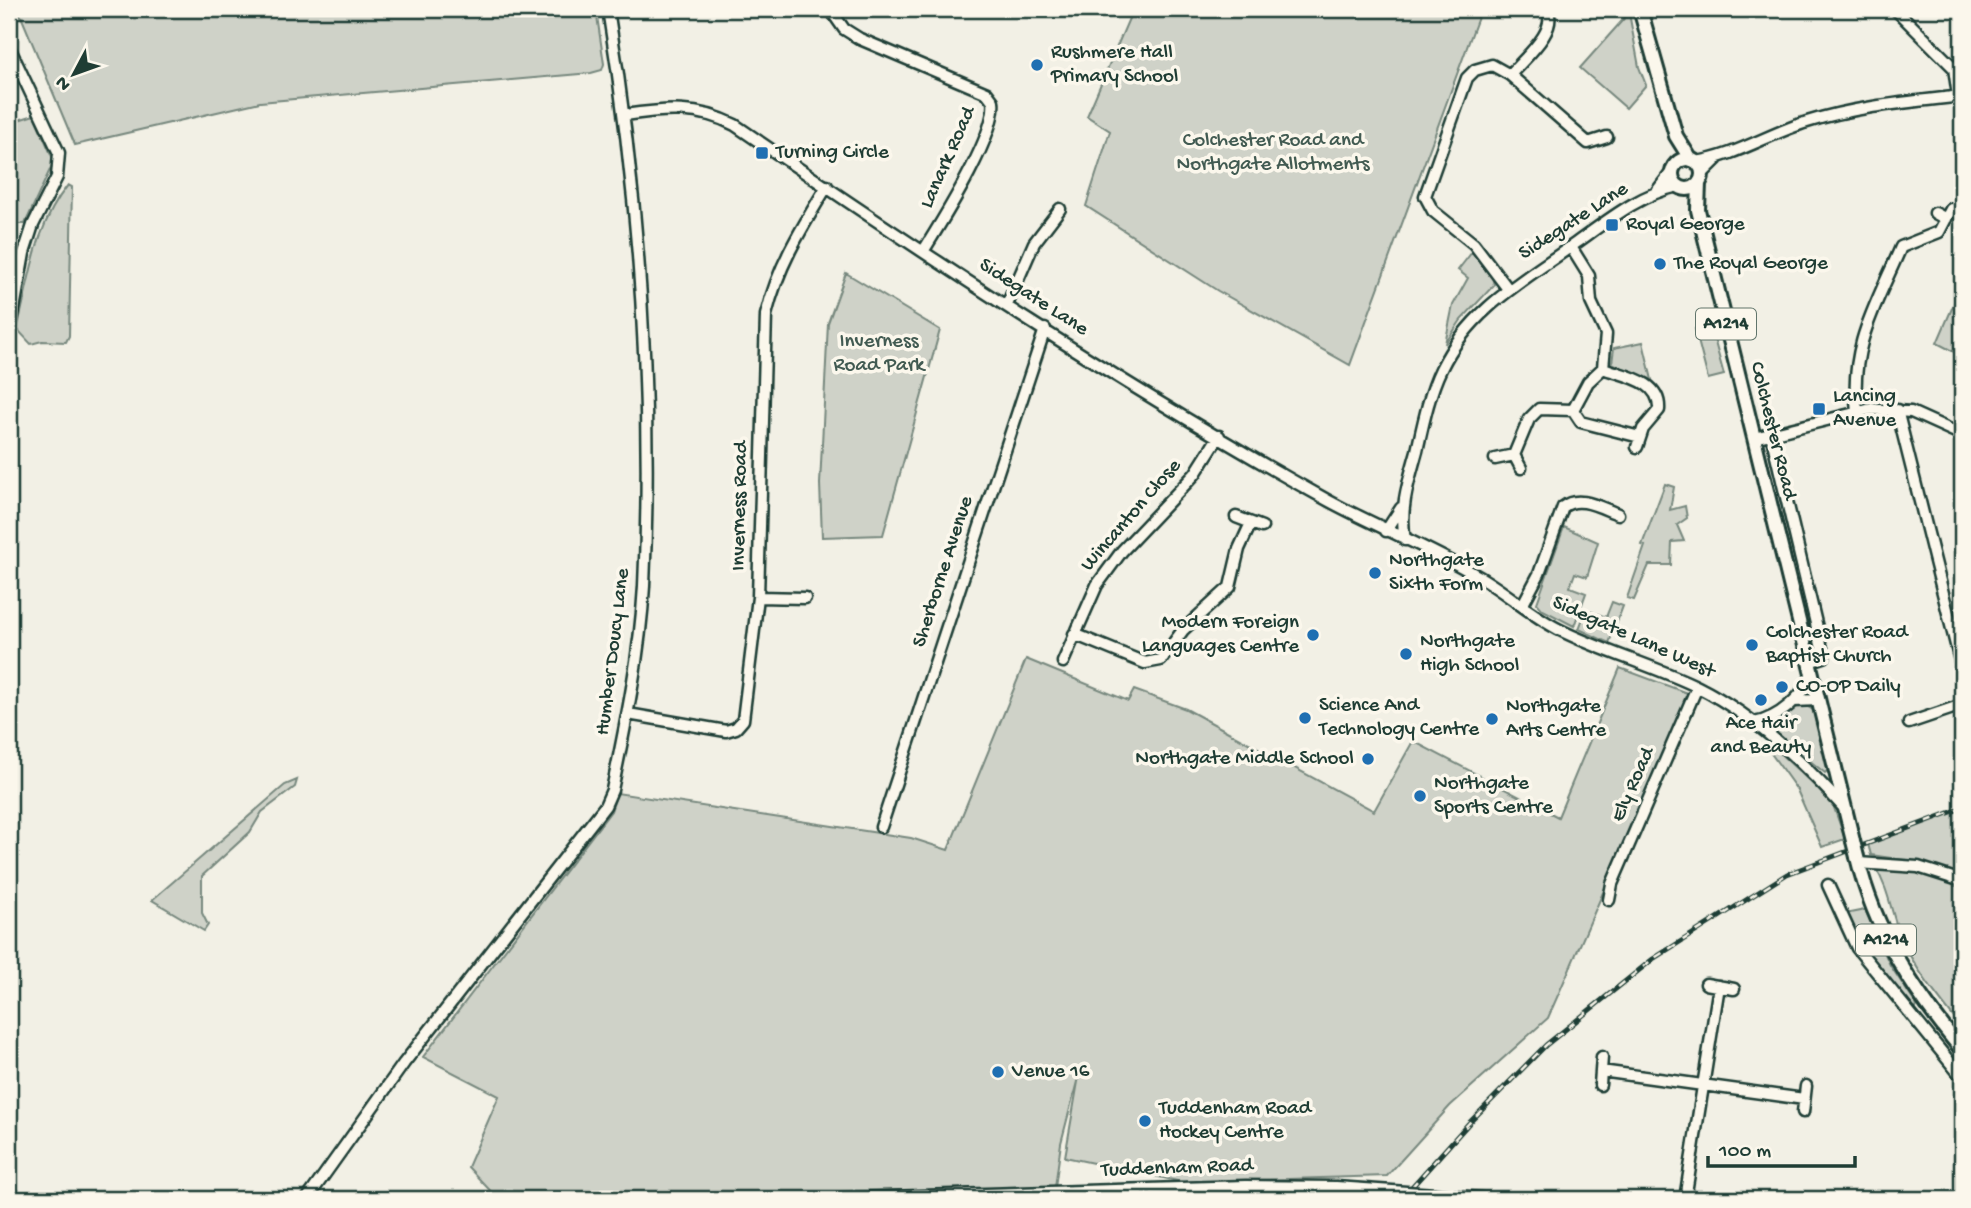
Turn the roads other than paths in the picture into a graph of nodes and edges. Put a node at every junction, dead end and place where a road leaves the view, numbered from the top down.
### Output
1 (608, 9) edge
2 (830, 9) edge
3 (1548, 9) edge
4 (1640, 9) edge
5 (1895, 9) edge
6 (9, 47) edge
7 (1958, 71) edge
8 (1510, 75) junction
9 (1960, 96) edge
10 (625, 115) junction
11 (1676, 136) junction
12 (1606, 137) dead end
13 (1720, 157) junction
14 (1693, 161) junction
15 (1674, 167) junction
16 (1701, 178) junction
17 (827, 187) junction
18 (1680, 187) junction
19 (1654, 194) junction
20 (1060, 209) dead end
21 (1698, 210) junction
22 (1935, 213) dead end
23 (1571, 247) junction
24 (924, 250) junction
25 (1508, 289) junction
26 (1007, 304) junction
27 (1045, 329) junction
28 (9, 337) edge
29 (1603, 368) junction
30 (1573, 410) junction
31 (1897, 410) junction
32 (1857, 411) junction
33 (1771, 434) junction
34 (1962, 435) edge
35 (1219, 436) junction
36 (1754, 438) junction
37 (1514, 455) junction
38 (1495, 459) dead end
39 (1521, 468) dead end
40 (1404, 502) junction
41 (1618, 514) dead end
42 (1236, 517) dead end
43 (1251, 523) junction
44 (1262, 527) dead end
45 (1386, 531) junction
46 (1405, 540) junction
47 (758, 597) junction
48 (805, 598) dead end
49 (1522, 606) junction
50 (1074, 634) junction
51 (1063, 662) dead end
52 (1810, 667) junction
53 (1962, 669) edge
54 (1697, 687) junction
55 (1818, 700) junction
56 (1794, 701) junction
57 (1962, 705) edge
58 (628, 714) junction
59 (1754, 723) junction
60 (1909, 723) dead end
61 (1844, 808) junction
62 (881, 827) dead end
63 (1857, 860) junction
64 (1962, 881) edge
65 (1828, 885) dead end
66 (1609, 900) dead end
67 (1706, 984) dead end
68 (1719, 986) junction
69 (1734, 989) dead end
70 (1928, 1009) junction
71 (1917, 1021) junction
72 (1962, 1050) edge
73 (1602, 1057) dead end
74 (1601, 1072) junction
75 (1962, 1077) edge
76 (1703, 1084) junction
77 (1600, 1085) dead end
78 (1806, 1086) dead end
79 (1804, 1099) junction
80 (1803, 1112) dead end
81 (307, 1199) edge
82 (823, 1199) edge
83 (1489, 1199) edge
84 (1685, 1199) edge

1 - 10 street, Humber Doucy Lane
2 - 24 street, Lanark Road
3 - 8 street
4 - 11 main road
5 - 7 street
6 - 28 street
7 - 9 street
8 - 12 street
8 - 25 street
9 - 13 street
10 - 17 street, Sidegate Lane
10 - 58 street, Humber Doucy Lane
11 - 14 main road
11 - 15 main road
13 - 14 street
13 - 16 street
14 - 15 main road
14 - 16 main road
15 - 18 main road
15 - 19 street, Sidegate Lane
16 - 18 main road
16 - 21 main road, Colchester Road / A1214
17 - 24 street, Sidegate Lane
17 - 47 street, Inverness Road
18 - 19 street, Sidegate Lane
18 - 21 main road, Colchester Road / A1214
19 - 23 street, Sidegate Lane
20 - 26 street
21 - 36 main road, Colchester Road / A1214
22 - 32 street
23 - 25 street, Sidegate Lane
23 - 29 street
24 - 26 street, Sidegate Lane
25 - 40 street, Sidegate Lane
26 - 27 street, Sidegate Lane
27 - 35 street, Sidegate Lane
27 - 62 street, Sherborne Avenue
29 - 30 street
29 - 30 street
30 - 37 street
31 - 32 street
31 - 34 street
31 - 53 street
32 - 33 street
33 - 36 street
33 - 52 street, Colchester Road
35 - 45 street, Sidegate Lane
35 - 50 street, Wincanton Close
36 - 52 main road, Colchester Road / A1214
37 - 38 street
37 - 39 street
40 - 45 street, Sidegate Lane
40 - 46 street, Sidegate Lane
41 - 49 street
42 - 43 street
43 - 44 street
43 - 50 street
45 - 46 street, Sidegate Lane West
46 - 49 street, Sidegate Lane West
47 - 48 street
47 - 58 street, Inverness Road
49 - 54 street, Sidegate Lane West
50 - 51 street, Wincanton Close
52 - 55 main road, Colchester Road / A1214
52 - 56 street, Colchester Road
54 - 59 street, Sidegate Lane West
54 - 66 street, Ely Road
55 - 56 street
55 - 61 main road, Colchester Road / A1214
56 - 59 street, Colchester Road
57 - 60 street
58 - 81 street, Humber Doucy Lane
59 - 61 street, Sidegate Lane West
61 - 63 main road, Colchester Road / A1214, bridge
63 - 64 street
63 - 70 main road, Colchester Road / A1214
65 - 71 street
67 - 68 street
68 - 69 street
68 - 76 street
70 - 71 street
70 - 72 main road, Colchester Road / A1214
71 - 75 street
73 - 74 street
74 - 76 street
74 - 77 street
76 - 79 street
76 - 84 street
78 - 79 street
79 - 80 street
82 - 83 street, Tuddenham Road, bridge

